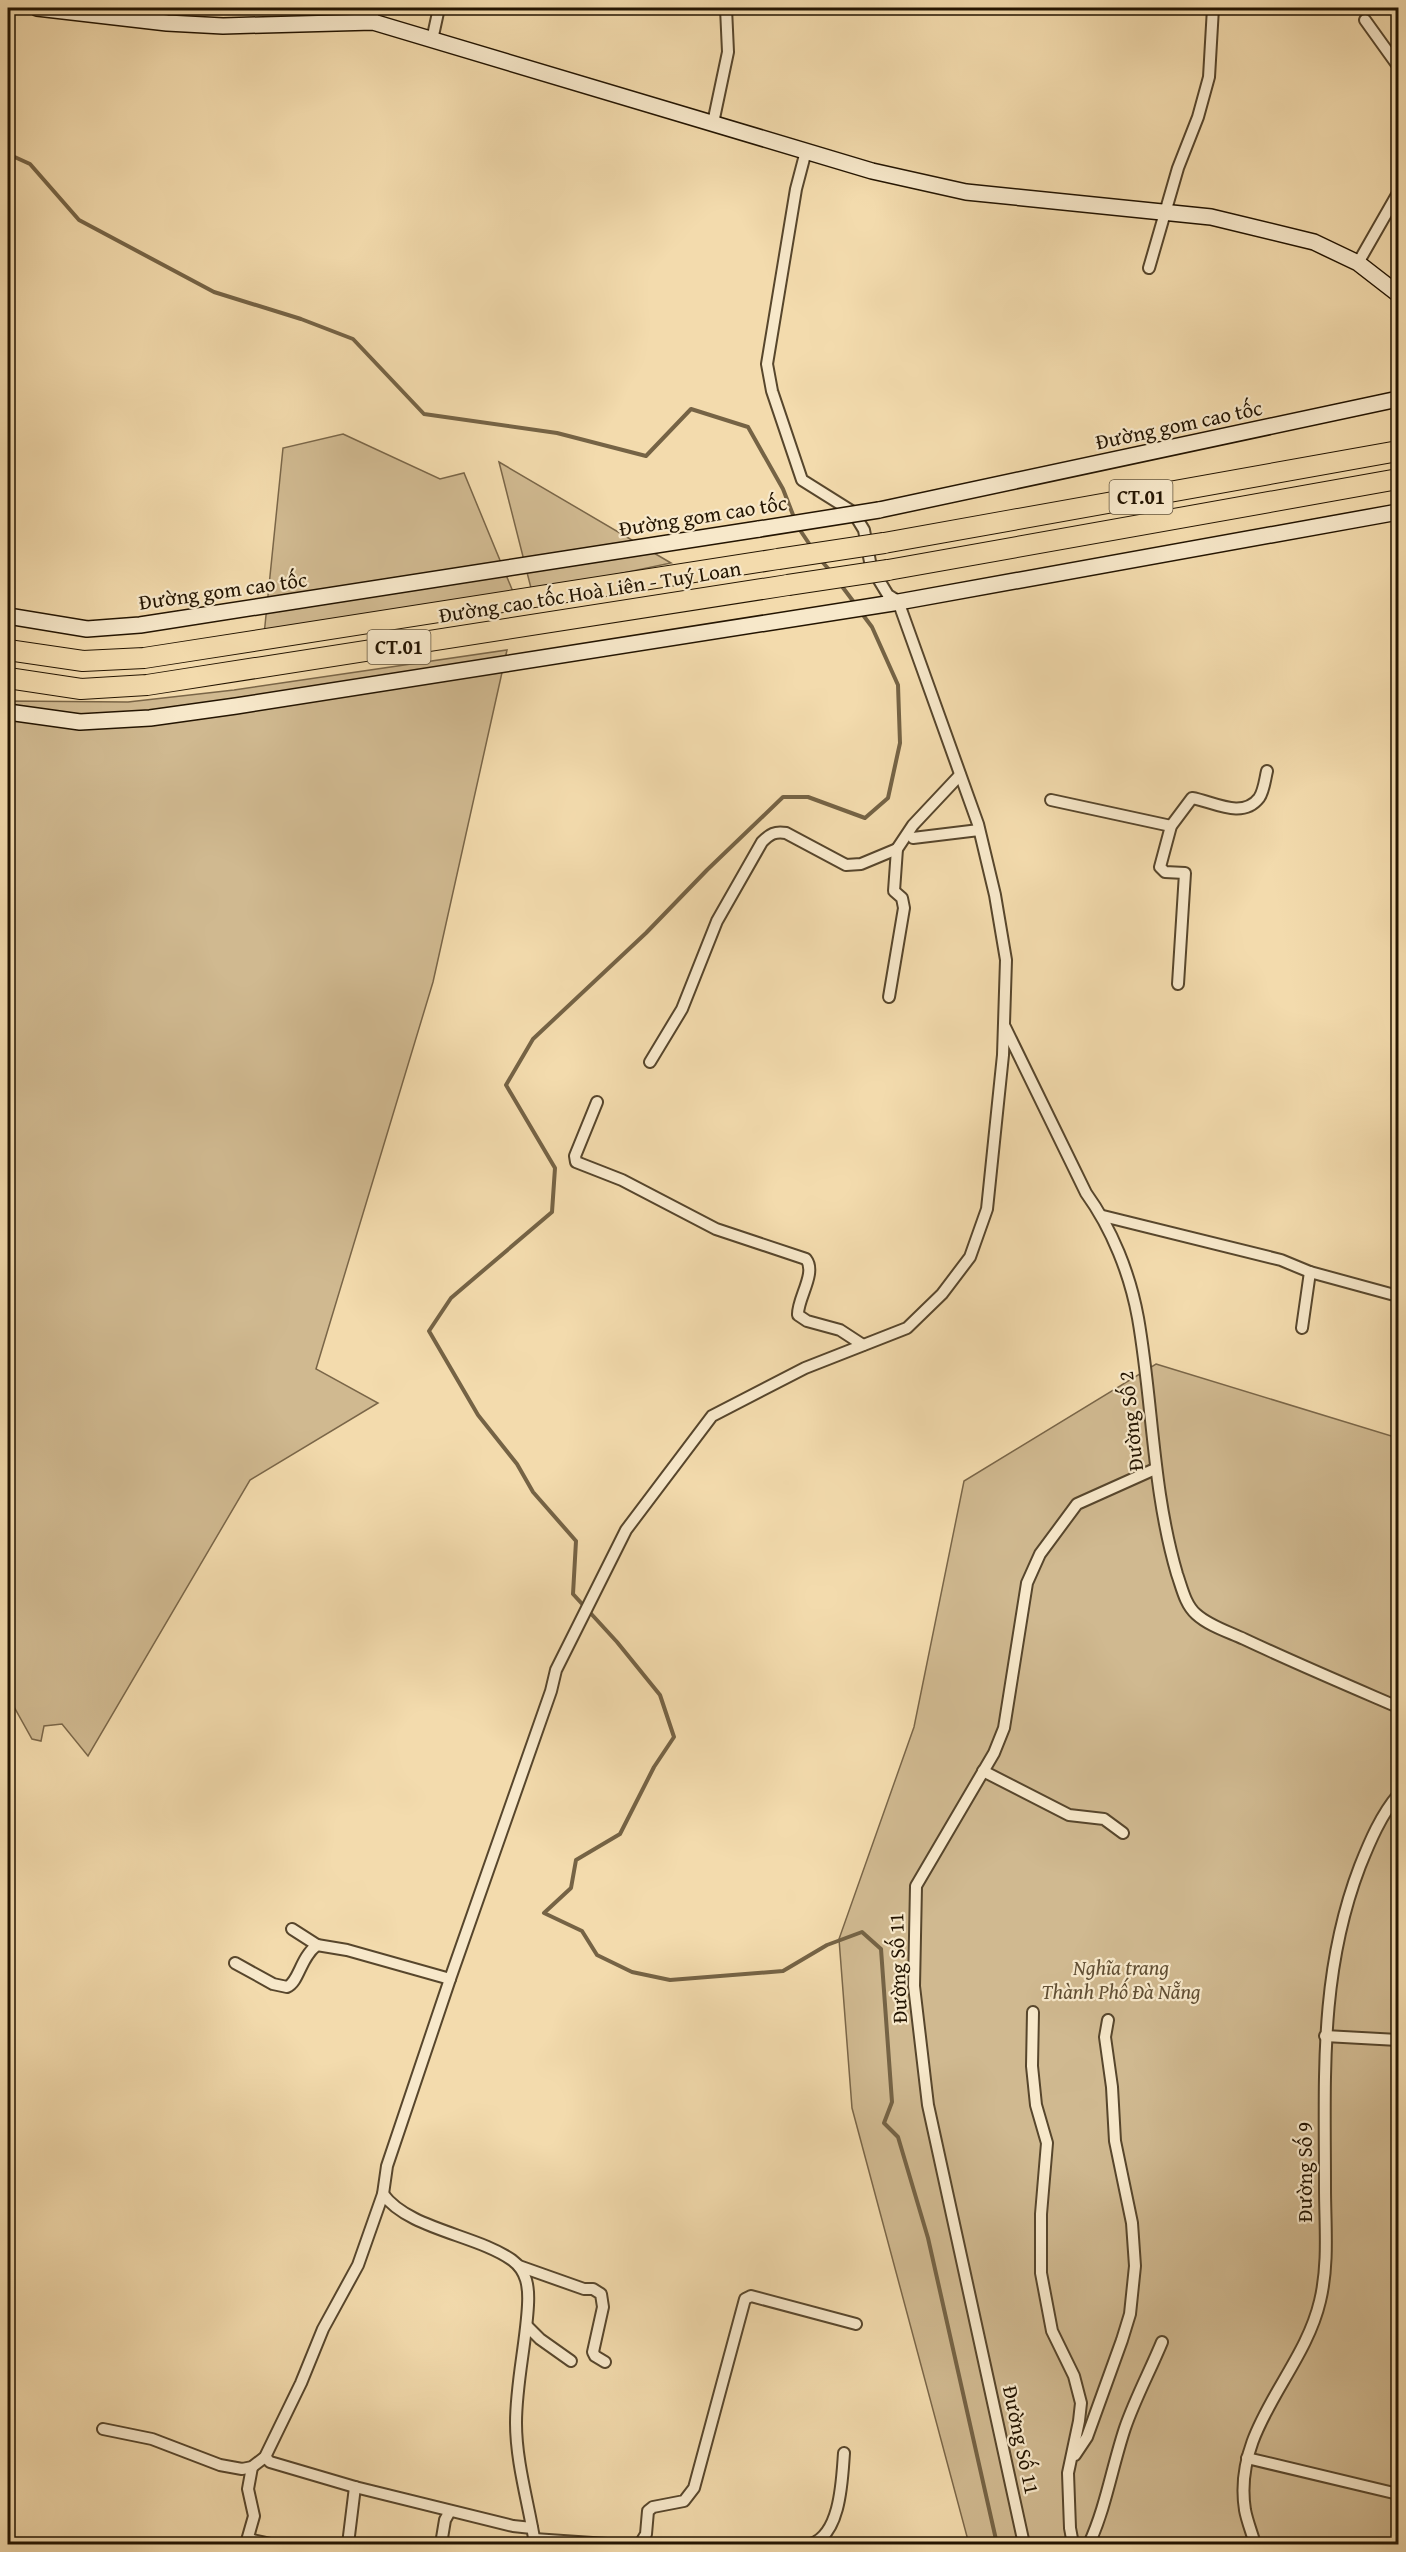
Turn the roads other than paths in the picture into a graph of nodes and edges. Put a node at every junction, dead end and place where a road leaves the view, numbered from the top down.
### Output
1 (37, 8) edge
2 (439, 8) edge
3 (726, 8) edge
4 (1213, 8) edge
5 (373, 15) edge
6 (1365, 20) dead end
7 (432, 40) junction
8 (1398, 66) edge
9 (712, 123) junction
10 (806, 151) junction
11 (1398, 193) edge
12 (1166, 212) junction
13 (1358, 264) junction
14 (1149, 268) dead end
15 (1398, 294) edge
16 (1398, 399) edge
17 (1398, 451) edge
18 (1398, 479) edge
19 (1398, 512) edge
20 (895, 602) junction
21 (8, 616) edge
22 (8, 650) edge
23 (8, 678) edge
24 (8, 712) edge
25 (1267, 771) dead end
26 (960, 775) junction
27 (1051, 800) dead end
28 (1171, 826) junction
29 (979, 830) junction
30 (913, 838) dead end
31 (897, 849) junction
32 (1178, 984) dead end
33 (889, 997) dead end
34 (1004, 1024) junction
35 (650, 1062) dead end
36 (597, 1102) dead end
37 (1103, 1216) junction
38 (1310, 1272) junction
39 (1398, 1296) edge
40 (1302, 1328) dead end
41 (863, 1345) junction
42 (1155, 1469) junction
43 (1398, 1707) edge
44 (983, 1771) junction
45 (1398, 1795) edge
46 (1124, 1833) dead end
47 (292, 1929) dead end
48 (316, 1945) junction
49 (235, 1963) dead end
50 (450, 1978) junction
51 (1033, 2012) dead end
52 (1108, 2020) dead end
53 (1325, 2036) junction
54 (1398, 2040) edge
55 (384, 2194) junction
56 (519, 2266) junction
57 (856, 2324) dead end
58 (527, 2326) junction
59 (1162, 2342) dead end
60 (570, 2361) dead end
61 (605, 2362) dead end
62 (103, 2429) dead end
63 (844, 2453) dead end
64 (265, 2457) junction
65 (1247, 2458) junction
66 (1071, 2462) junction
67 (252, 2467) junction
68 (355, 2487) junction
69 (1398, 2494) edge
70 (450, 2511) junction
71 (533, 2537) edge
72 (247, 2542) edge
73 (271, 2544) edge
74 (348, 2544) edge
75 (441, 2544) edge
76 (607, 2544) edge
77 (640, 2544) edge
78 (811, 2544) edge
79 (1024, 2544) edge
80 (1073, 2544) edge
81 (1089, 2544) edge
82 (1255, 2544) edge

1 - 5 main road
2 - 7 street
3 - 9 street
4 - 12 street
5 - 7 main road
6 - 8 street
7 - 9 main road
9 - 10 main road
10 - 12 main road
10 - 20 street
11 - 13 street
12 - 13 main road
12 - 14 street
13 - 15 main road
16 - 21 main road, Đường gom cao tốc, bridge
17 - 22 highway, Đường cao tốc Hoà Liên - Tuý Loan / CT.01, bridge
18 - 23 highway, Đường cao tốc Hoà Liên - Tuý Loan / CT.01, bridge
19 - 20 main road
20 - 24 main road
20 - 26 street
25 - 28 street
26 - 29 street
26 - 31 street
27 - 28 street
28 - 32 street
29 - 30 street
29 - 34 street
31 - 33 street
31 - 35 street
34 - 37 street, Đường Số 2
34 - 41 street
36 - 41 street
37 - 38 street
37 - 42 street, Đường Số 2
38 - 39 street
38 - 40 street
41 - 50 street
42 - 43 street, Đường Số 2
42 - 44 street, Đường Số 11
44 - 46 street
44 - 79 street, Đường Số 11
45 - 53 street, Đường Số 9
47 - 48 street
48 - 49 street
48 - 50 street
50 - 55 street
51 - 66 street
52 - 66 street
53 - 54 street
53 - 65 street, Đường Số 9
55 - 56 street
55 - 64 street
56 - 58 street
56 - 61 street
57 - 77 street
58 - 60 street
58 - 71 street
59 - 81 street
62 - 67 street
63 - 78 street
64 - 67 street
64 - 68 street
65 - 69 street
65 - 82 street, Đường Số 9
66 - 80 street
67 - 72 street
68 - 70 street
68 - 74 street
70 - 71 street
70 - 75 street
71 - 76 street
72 - 73 street

